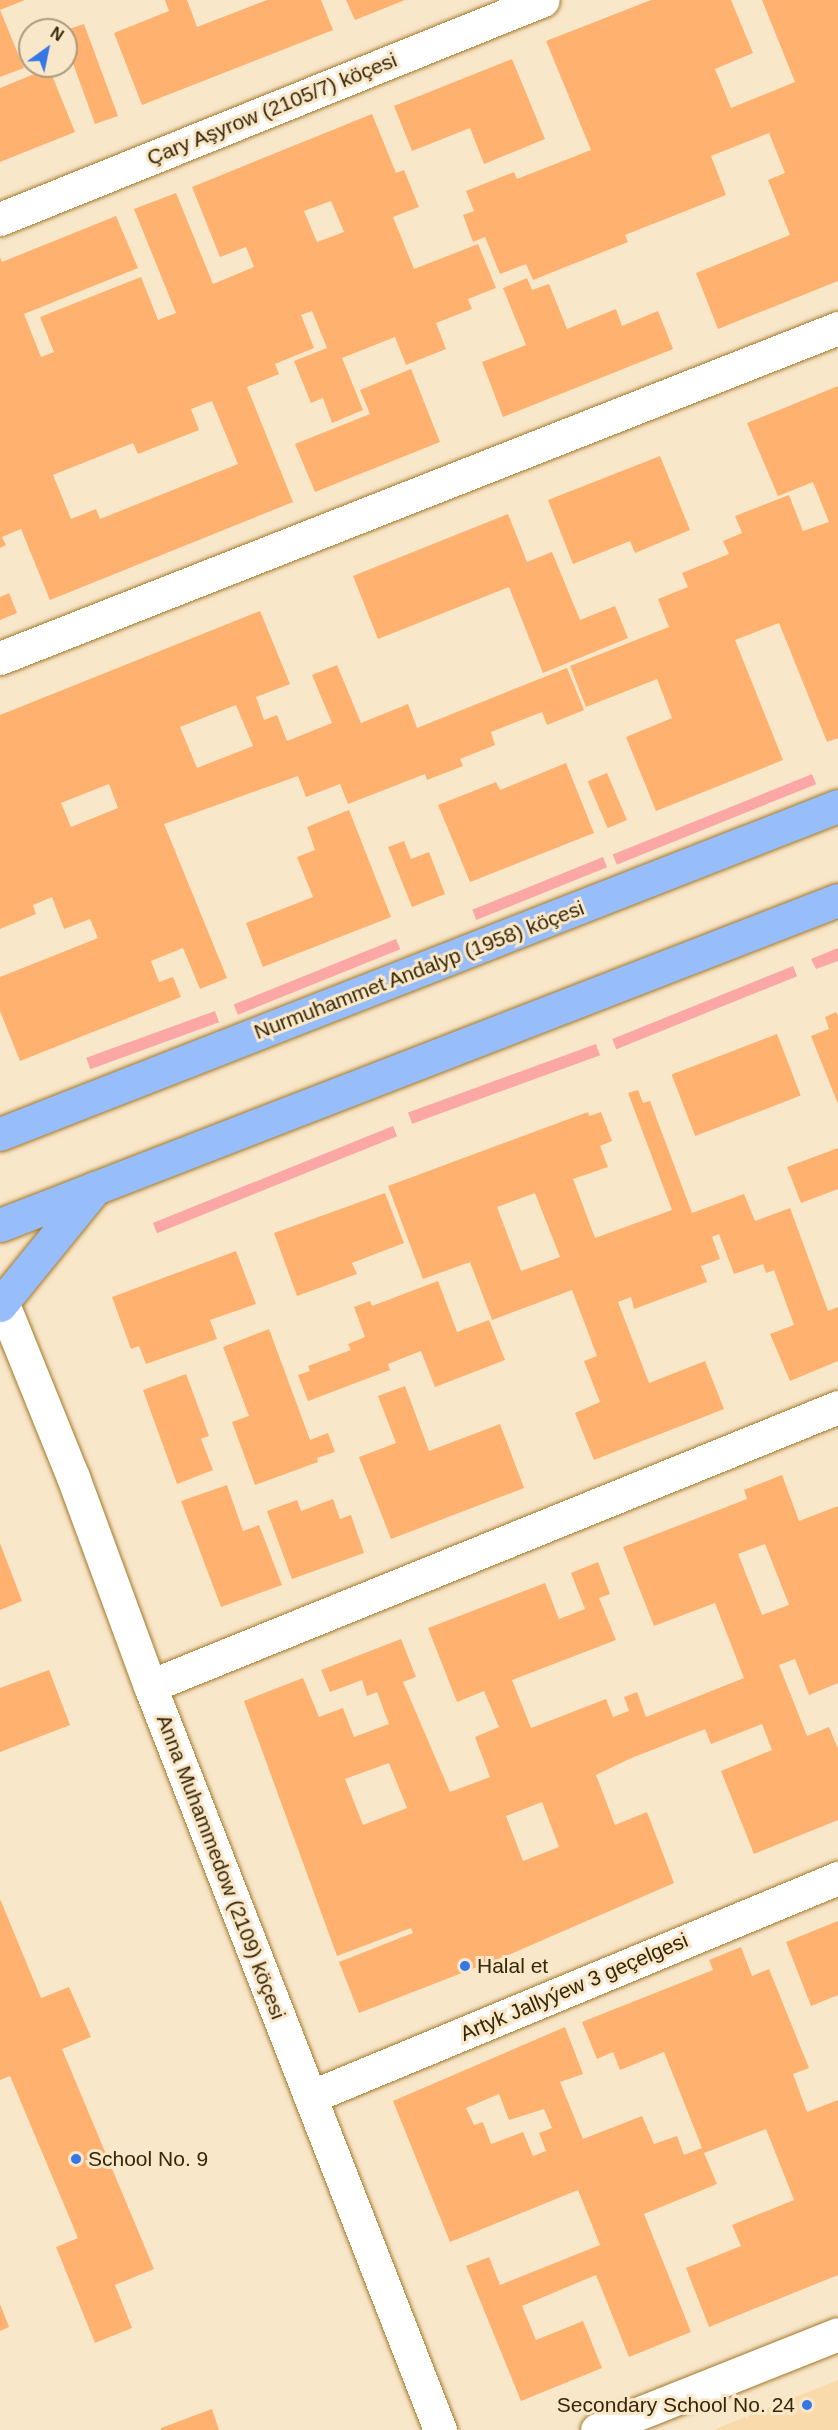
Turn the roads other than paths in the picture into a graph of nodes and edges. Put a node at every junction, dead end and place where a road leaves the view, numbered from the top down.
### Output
1 (543, 0) edge
2 (0, 219) edge
3 (838, 328) edge
4 (0, 658) edge
5 (838, 806) edge
6 (838, 900) edge
7 (0, 1109) edge
8 (52, 1113) junction
9 (0, 1134) edge
10 (96, 1187) junction
11 (0, 1225) edge
12 (1, 1304) edge
13 (838, 1407) edge
14 (150, 1686) junction
15 (838, 1878) edge
16 (310, 2097) junction
17 (838, 2334) edge
18 (440, 2430) edge
19 (597, 2430) edge

1 - 2 street, Çary Aşyrow (2105/7) köçesi
3 - 4 street
5 - 8 main road, Nurmuhammet Andalyp (1958) köçesi
6 - 10 main road
7 - 8 main road
8 - 9 main road, Nurmuhammet Andalyp (1958) köçesi
10 - 11 main road
10 - 12 main road
12 - 14 street, Anna Muhammedow (2109) köçesi
13 - 14 street
14 - 16 street, Anna Muhammedow (2109) köçesi
15 - 16 street, Artyk Jallyýew 3 geçelgesi
16 - 18 street, Anna Muhammedow (2109) köçesi
17 - 19 street

